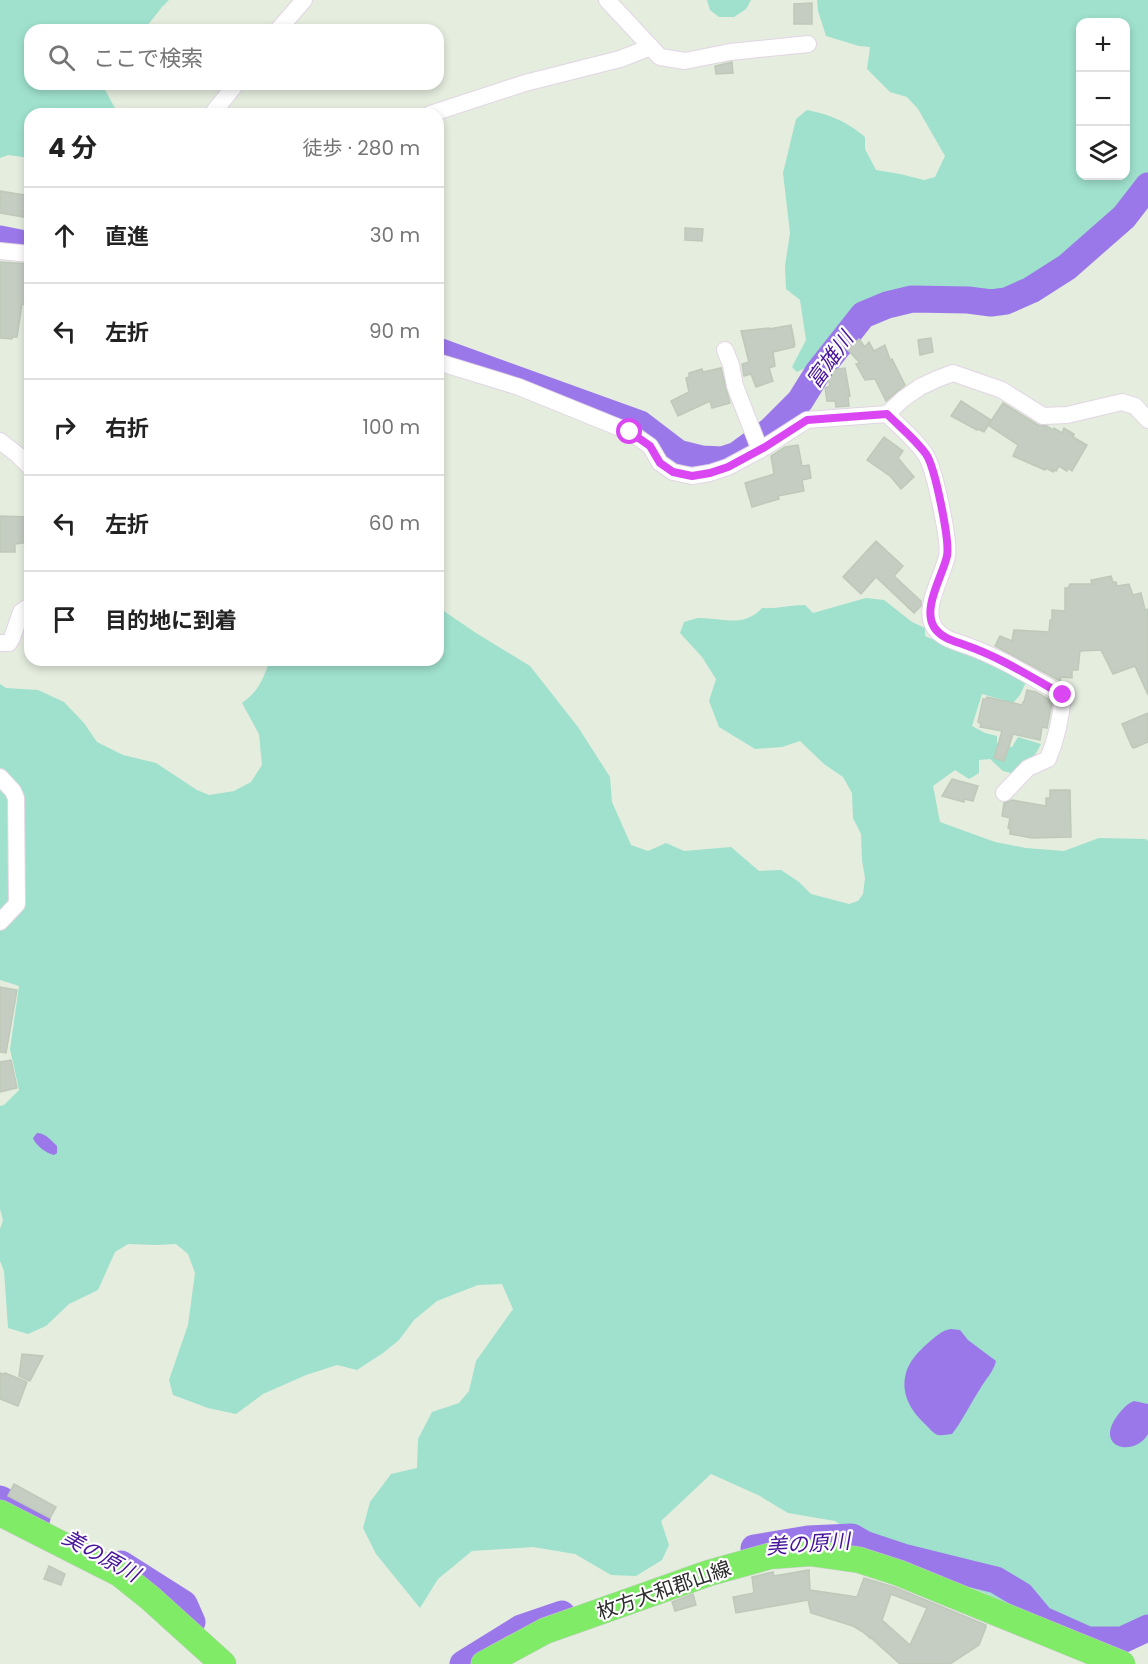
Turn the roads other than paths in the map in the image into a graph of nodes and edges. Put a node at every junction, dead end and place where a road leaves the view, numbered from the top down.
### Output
1 (304, 0) edge
2 (607, 0) edge
3 (283, 24) edge
4 (808, 44) dead end
5 (651, 48) junction
6 (231, 90) edge
7 (217, 108) edge
8 (444, 109) edge
9 (0, 252) edge
10 (24, 254) edge
11 (725, 350) dead end
12 (444, 364) edge
13 (887, 414) junction
14 (1148, 420) edge
15 (0, 441) edge
16 (760, 450) junction
17 (24, 461) edge
18 (24, 610) edge
19 (0, 643) edge
20 (0, 777) edge
21 (1004, 793) dead end
22 (0, 922) edge
23 (0, 1513) edge
24 (223, 1664) edge
25 (484, 1664) edge
26 (1122, 1664) edge

1 - 3 street
2 - 5 street
4 - 5 street
5 - 8 street
6 - 7 street
9 - 10 street
11 - 16 street
12 - 16 street
13 - 14 street
13 - 16 street
13 - 21 street
15 - 17 street
18 - 19 street
20 - 22 street
23 - 24 main road
25 - 26 main road, 枚方大和郡山線

